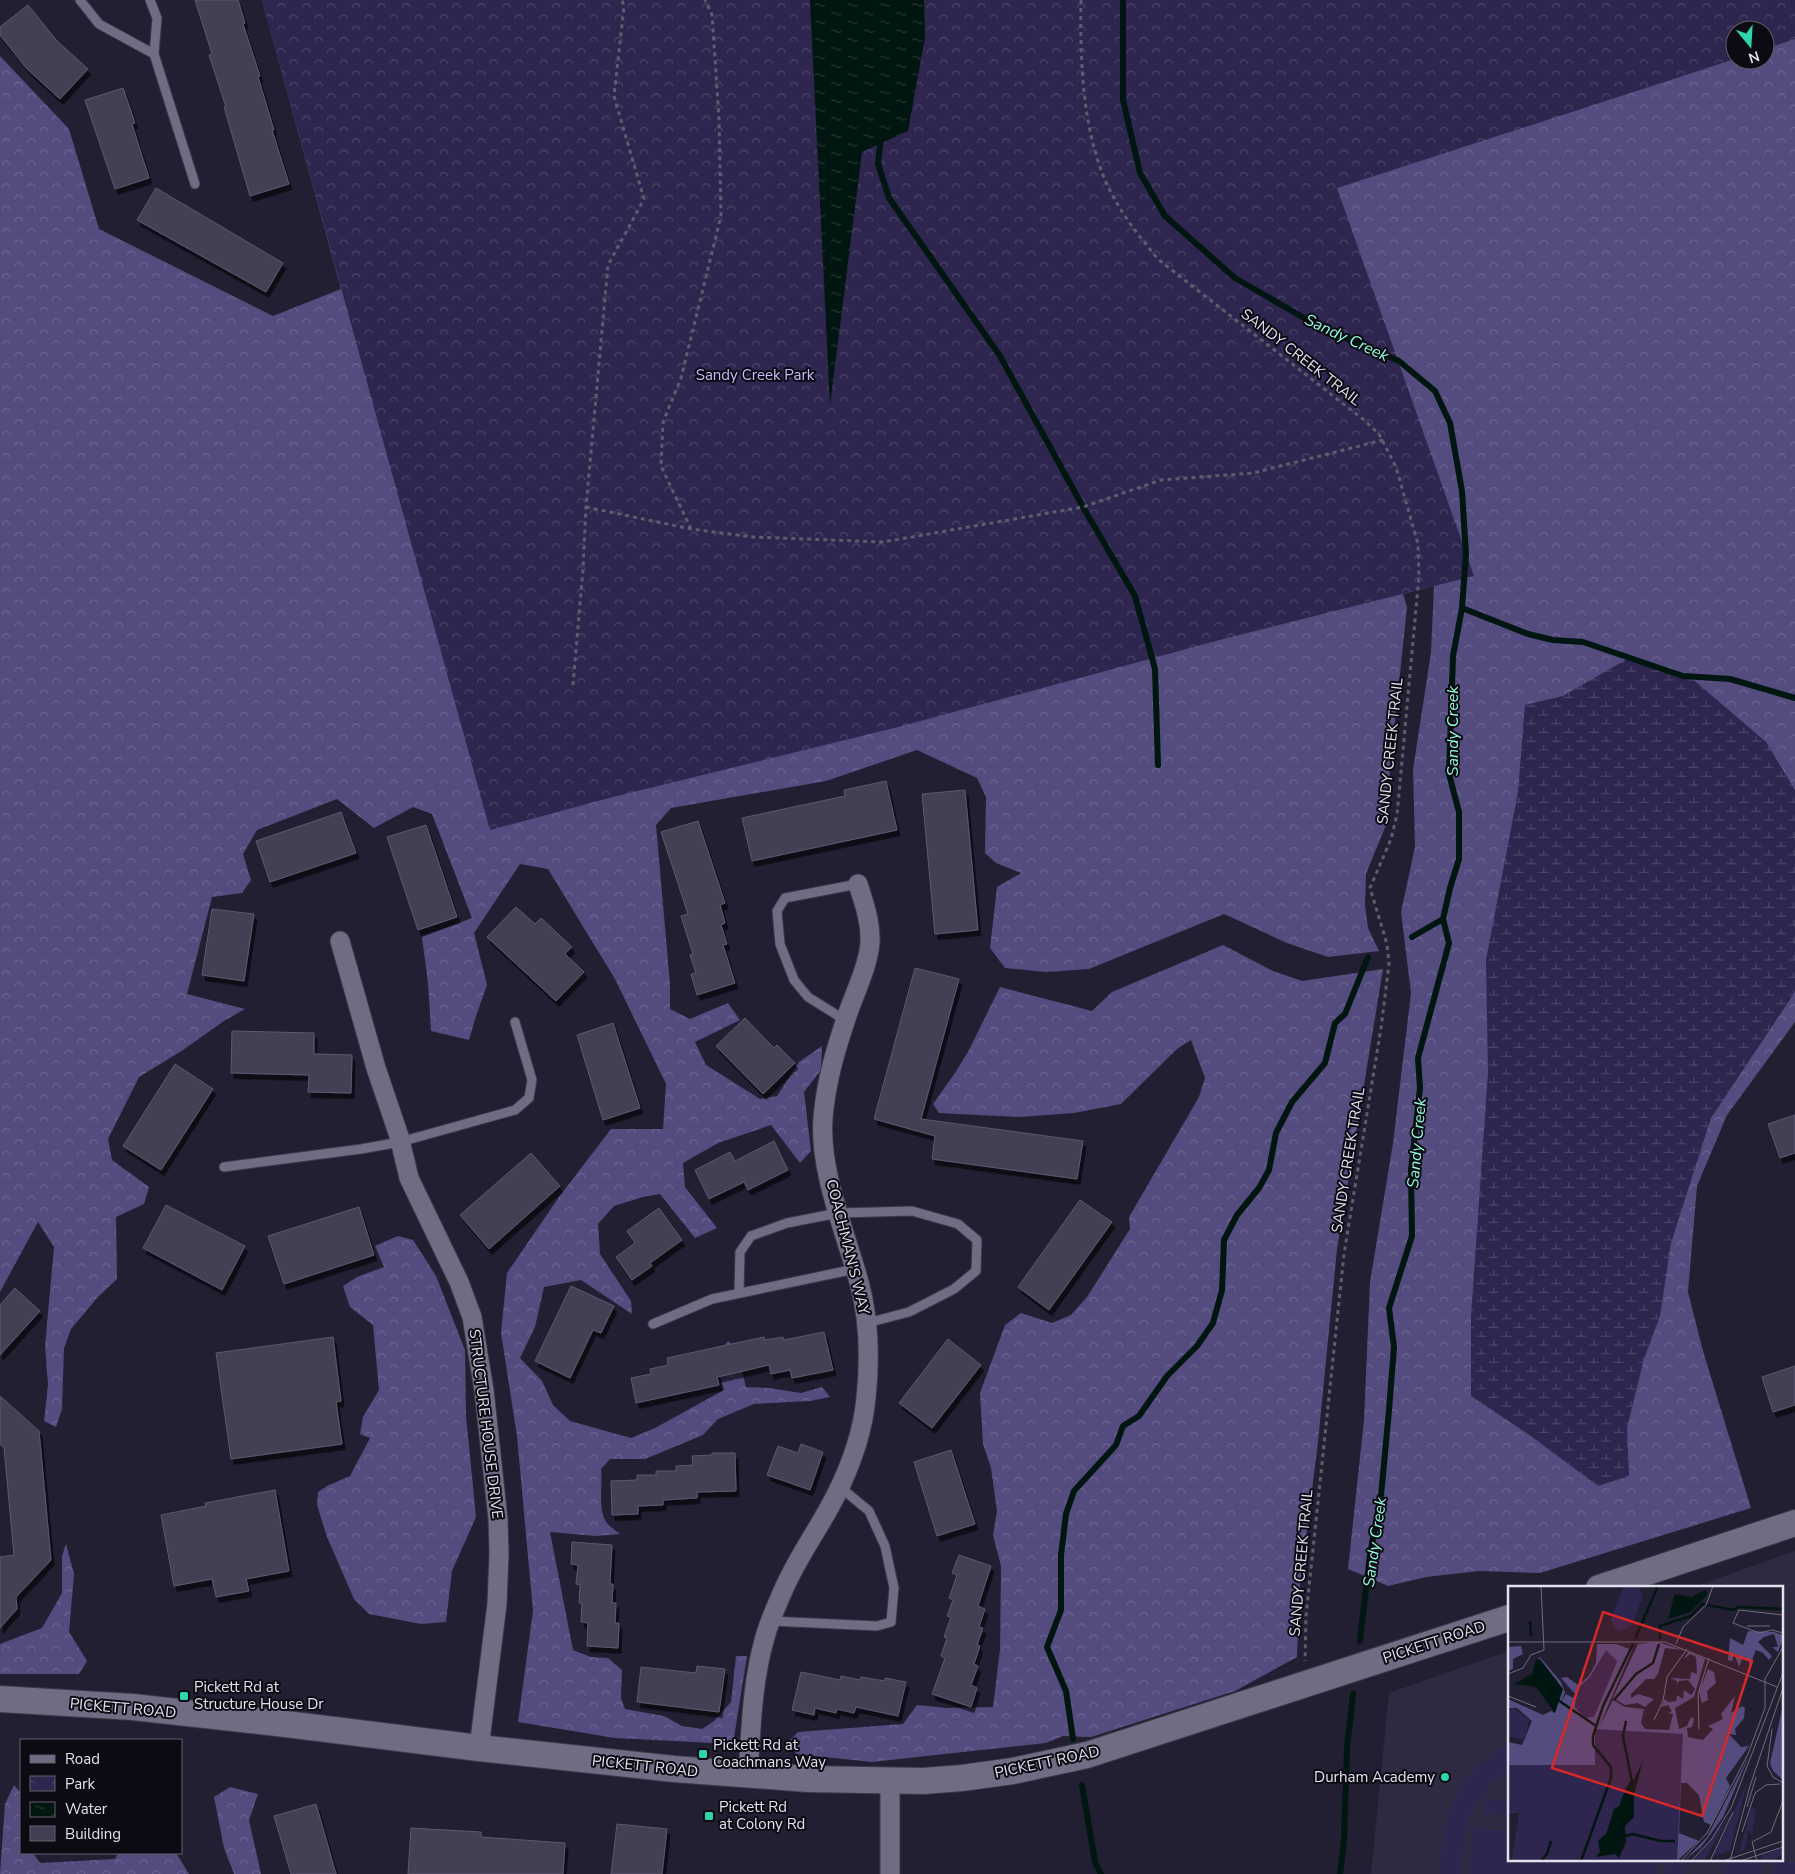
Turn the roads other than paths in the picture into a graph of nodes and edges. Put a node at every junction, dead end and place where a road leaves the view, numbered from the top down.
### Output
1 (80, 0) edge
2 (150, 0) edge
3 (154, 54) junction
4 (195, 184) dead end
5 (858, 884) joint
6 (340, 941) dead end
7 (846, 1020) junction
8 (515, 1022) dead end
9 (400, 1142) junction
10 (224, 1167) dead end
11 (838, 1213) junction
12 (855, 1269) junction
13 (739, 1293) junction
14 (867, 1323) junction
15 (653, 1324) dead end
16 (840, 1487) junction
17 (1795, 1523) edge
18 (1605, 1586) edge
19 (1508, 1618) edge
20 (771, 1621) junction
21 (0, 1699) edge
22 (479, 1748) junction
23 (748, 1776) junction
24 (890, 1781) junction
25 (890, 1874) edge

1 - 3 lane
2 - 3 lane
3 - 4 lane
5 - 7 street, COACHMAN'S WAY
5 - 7 lane
6 - 9 street, STRUCTURE HOUSE DRIVE
7 - 11 street, COACHMAN'S WAY
8 - 9 lane
9 - 10 lane
9 - 22 street, STRUCTURE HOUSE DRIVE
11 - 12 street, COACHMAN'S WAY
11 - 13 lane
11 - 14 lane
12 - 13 lane
12 - 14 street, COACHMAN'S WAY
13 - 15 lane
14 - 16 street, COACHMAN'S WAY
16 - 20 street, COACHMAN'S WAY
16 - 20 lane
17 - 18 street
19 - 24 street, PICKETT ROAD
20 - 23 street, COACHMAN'S WAY
21 - 22 street, PICKETT ROAD
22 - 23 street, PICKETT ROAD
23 - 24 street, PICKETT ROAD
24 - 25 street

